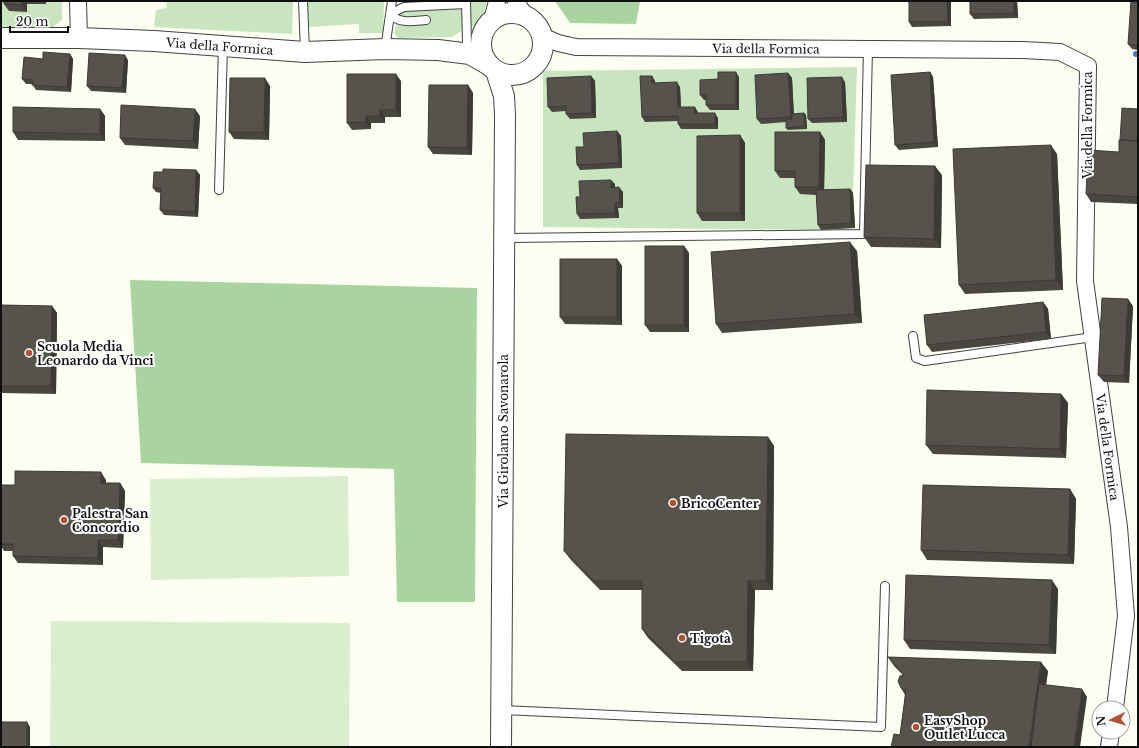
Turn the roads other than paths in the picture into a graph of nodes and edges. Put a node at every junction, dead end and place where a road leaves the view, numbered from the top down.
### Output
1 (78, 1) edge
2 (303, 1) edge
3 (392, 1) edge
4 (496, 1) edge
5 (466, 3) edge
6 (520, 9) edge
7 (390, 14) junction
8 (426, 20) dead end
9 (481, 32) junction
10 (542, 36) junction
11 (1, 38) edge
12 (79, 38) junction
13 (223, 46) junction
14 (868, 48) junction
15 (385, 49) junction
16 (438, 50) junction
17 (305, 52) junction
18 (493, 68) junction
19 (523, 74) junction
20 (505, 124) junction
21 (219, 190) dead end
22 (504, 238) junction
23 (914, 336) dead end
24 (1093, 337) junction
25 (886, 586) dead end
26 (1116, 700) edge
27 (502, 710) junction
28 (501, 747) edge

1 - 12 street
2 - 17 lane
3 - 7 lane
4 - 9 street
5 - 7 lane
5 - 9 lane
6 - 9 street
6 - 10 street
7 - 8 lane
7 - 15 lane
9 - 16 street, Via della Formica
9 - 18 street
10 - 14 street, Via della Formica
10 - 19 street
11 - 12 street, Via della Formica
12 - 13 street, Via della Formica
13 - 17 street, Via della Formica
13 - 21 lane
14 - 22 lane
14 - 24 street, Via della Formica
15 - 16 street, Via della Formica
15 - 17 street, Via della Formica
16 - 18 street, Via della Formica
16 - 20 street
18 - 19 street
18 - 20 street, Via Girolamo Savonarola
19 - 20 street, Via Girolamo Savonarola
20 - 22 street, Via Girolamo Savonarola
22 - 27 street, Via Girolamo Savonarola
23 - 24 lane
24 - 26 street, Via della Formica
25 - 27 lane
27 - 28 street, Via Girolamo Savonarola

